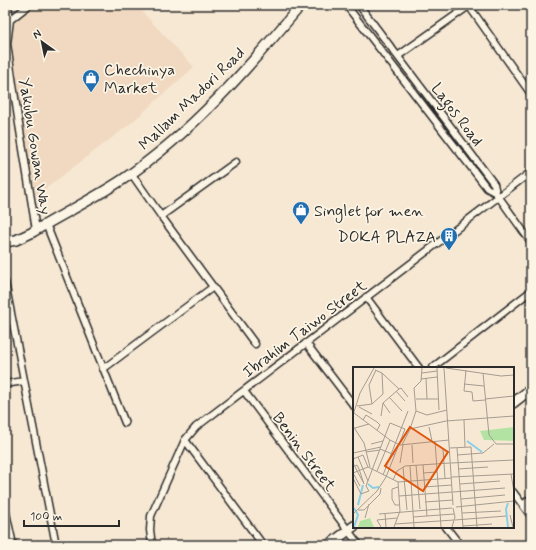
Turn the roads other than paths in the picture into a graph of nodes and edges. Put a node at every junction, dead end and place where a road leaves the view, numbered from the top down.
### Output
1 (8, 5) edge
2 (29, 5) edge
3 (301, 5) edge
4 (346, 5) edge
5 (359, 5) edge
6 (470, 5) edge
7 (10, 20) junction
8 (398, 56) junction
9 (531, 94) edge
10 (236, 162) dead end
11 (531, 172) edge
12 (131, 174) junction
13 (497, 195) junction
14 (160, 216) junction
15 (46, 224) junction
16 (36, 230) junction
17 (5, 242) edge
18 (531, 242) edge
19 (5, 282) edge
20 (213, 287) junction
21 (531, 291) edge
22 (366, 297) junction
23 (306, 343) junction
24 (255, 344) dead end
25 (418, 367) edge
26 (433, 367) edge
27 (103, 368) junction
28 (24, 381) junction
29 (5, 384) edge
30 (531, 389) edge
31 (244, 391) junction
32 (514, 402) edge
33 (353, 405) edge
34 (125, 423) dead end
35 (185, 440) junction
36 (514, 493) edge
37 (531, 498) edge
38 (522, 505) junction
39 (5, 508) edge
40 (531, 516) edge
41 (447, 528) edge
42 (351, 529) edge
43 (13, 545) edge
44 (56, 545) edge
45 (152, 545) edge
46 (263, 545) edge
47 (330, 545) edge
48 (359, 545) edge
49 (460, 545) edge

1 - 7 street, Yakubu Gowan Way
2 - 7 street
3 - 12 street, Mallam Madori Road
4 - 13 street
5 - 8 street, Lagos Road
6 - 8 street
6 - 9 street
7 - 16 street, Yakubu Gowan Way
8 - 13 street, Lagos Road
10 - 14 street
11 - 13 street, Ibrahim Taiwo Street
12 - 14 street
12 - 15 street, Mallam Madori Road
13 - 18 street, Lagos Road
13 - 22 street, Ibrahim Taiwo Street
14 - 20 street
15 - 16 street, Mallam Madori Road
15 - 27 street
16 - 17 street, Mallam Madori Road
19 - 28 street
20 - 24 street
20 - 27 street
21 - 26 street
22 - 23 street, Ibrahim Taiwo Street
22 - 25 street
23 - 31 street, Ibrahim Taiwo Street
23 - 33 street
27 - 34 street
28 - 29 street
28 - 44 street
30 - 32 street
31 - 35 street, Ibrahim Taiwo Street
31 - 42 street, Benin Street
35 - 45 street, Ibrahim Taiwo Street
35 - 46 street
36 - 38 street
37 - 38 street
38 - 40 street
39 - 43 street
41 - 49 street
42 - 47 street
42 - 48 street, Benin Street

